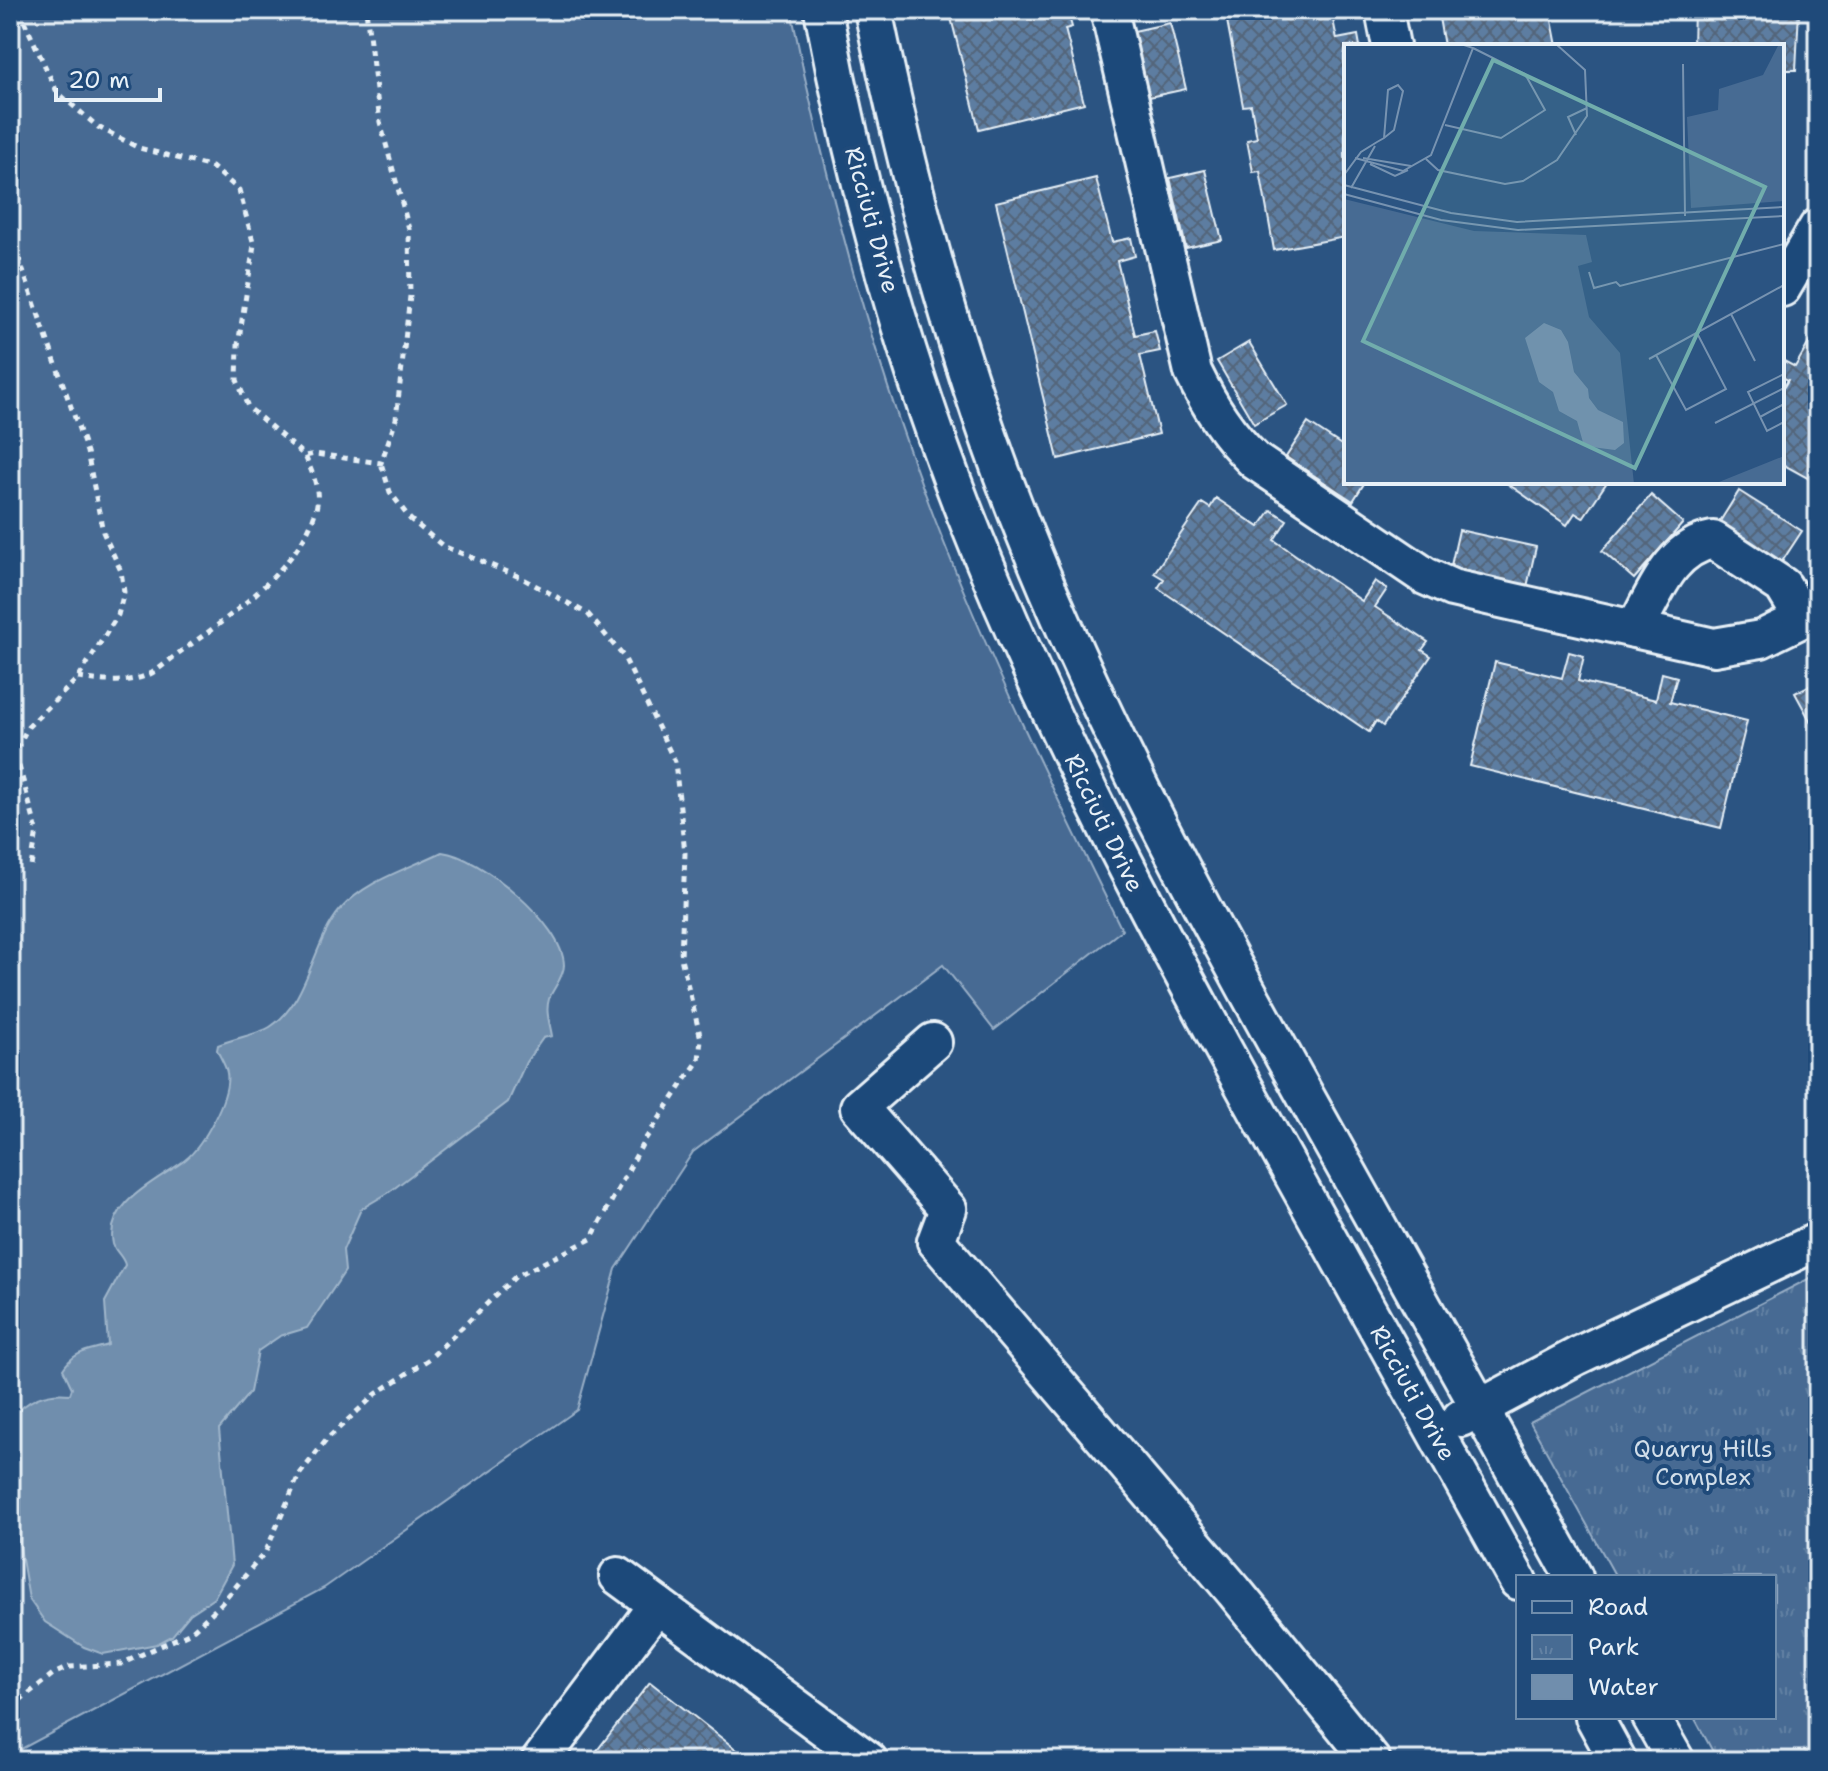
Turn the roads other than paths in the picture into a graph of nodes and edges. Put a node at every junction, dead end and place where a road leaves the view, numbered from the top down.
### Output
1 (823, 10) edge
2 (873, 10) edge
3 (1109, 10) edge
4 (1384, 10) edge
5 (1391, 44) edge
6 (1818, 227) edge
7 (1784, 285) edge
8 (1810, 615) edge
9 (1635, 629) junction
10 (933, 1042) dead end
11 (1818, 1241) edge
12 (1479, 1408) junction
13 (1435, 1432) junction
14 (1573, 1575) edge
15 (618, 1576) dead end
16 (1516, 1577) edge
17 (657, 1605) junction
18 (1595, 1719) edge
19 (1652, 1719) edge
20 (540, 1761) edge
21 (869, 1761) edge
22 (1372, 1761) edge
23 (1618, 1761) edge
24 (1676, 1761) edge

1 - 13 street, Ricciuti Drive
2 - 12 street, Ricciuti Drive
3 - 9 street
4 - 5 street
6 - 7 street
8 - 9 street
8 - 9 street
10 - 22 street
11 - 12 street
12 - 13 street
12 - 14 street, Ricciuti Drive
13 - 16 street, Ricciuti Drive
15 - 17 street
17 - 20 street
17 - 21 street
18 - 23 street
19 - 24 street

